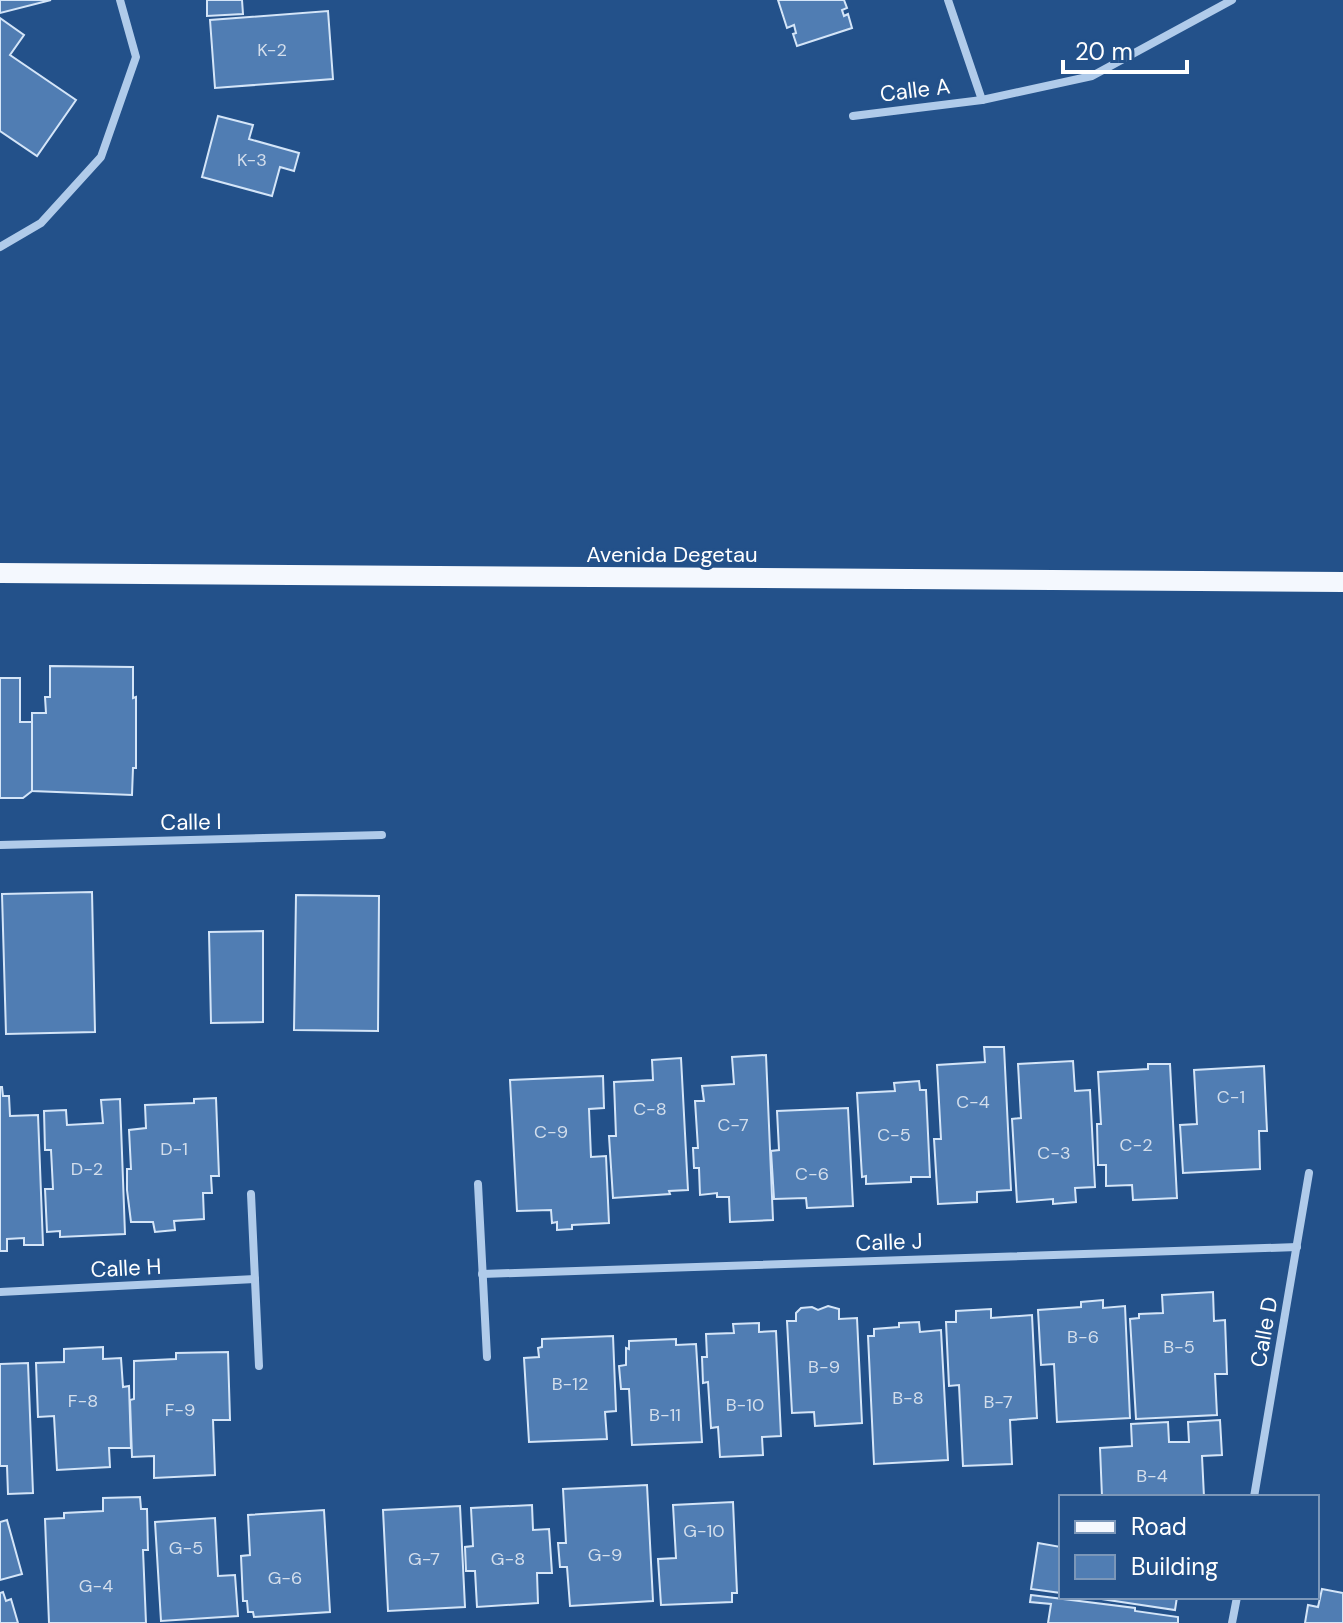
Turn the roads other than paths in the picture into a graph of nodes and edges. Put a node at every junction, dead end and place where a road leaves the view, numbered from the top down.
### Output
1 (120, 0) edge
2 (948, 0) edge
3 (1232, 0) edge
4 (982, 100) junction
5 (853, 116) dead end
6 (0, 247) edge
7 (0, 573) edge
8 (1343, 582) edge
9 (382, 835) dead end
10 (0, 845) edge
11 (1309, 1173) dead end
12 (478, 1184) dead end
13 (251, 1194) dead end
14 (1297, 1247) junction
15 (482, 1274) junction
16 (255, 1279) junction
17 (0, 1292) edge
18 (487, 1357) dead end
19 (259, 1366) dead end
20 (1254, 1495) edge
21 (1237, 1599) edge
22 (1232, 1623) edge

1 - 6 street
2 - 4 street, Calle A
3 - 4 street, Calle A
4 - 5 street, Calle A
7 - 8 main road, Avenida Degetau
9 - 10 street, Calle I
11 - 14 street, Calle D
12 - 15 street
13 - 16 street
14 - 15 street, Calle J
14 - 20 street, Calle D
15 - 18 street
16 - 17 street, Calle H
16 - 19 street
21 - 22 street

